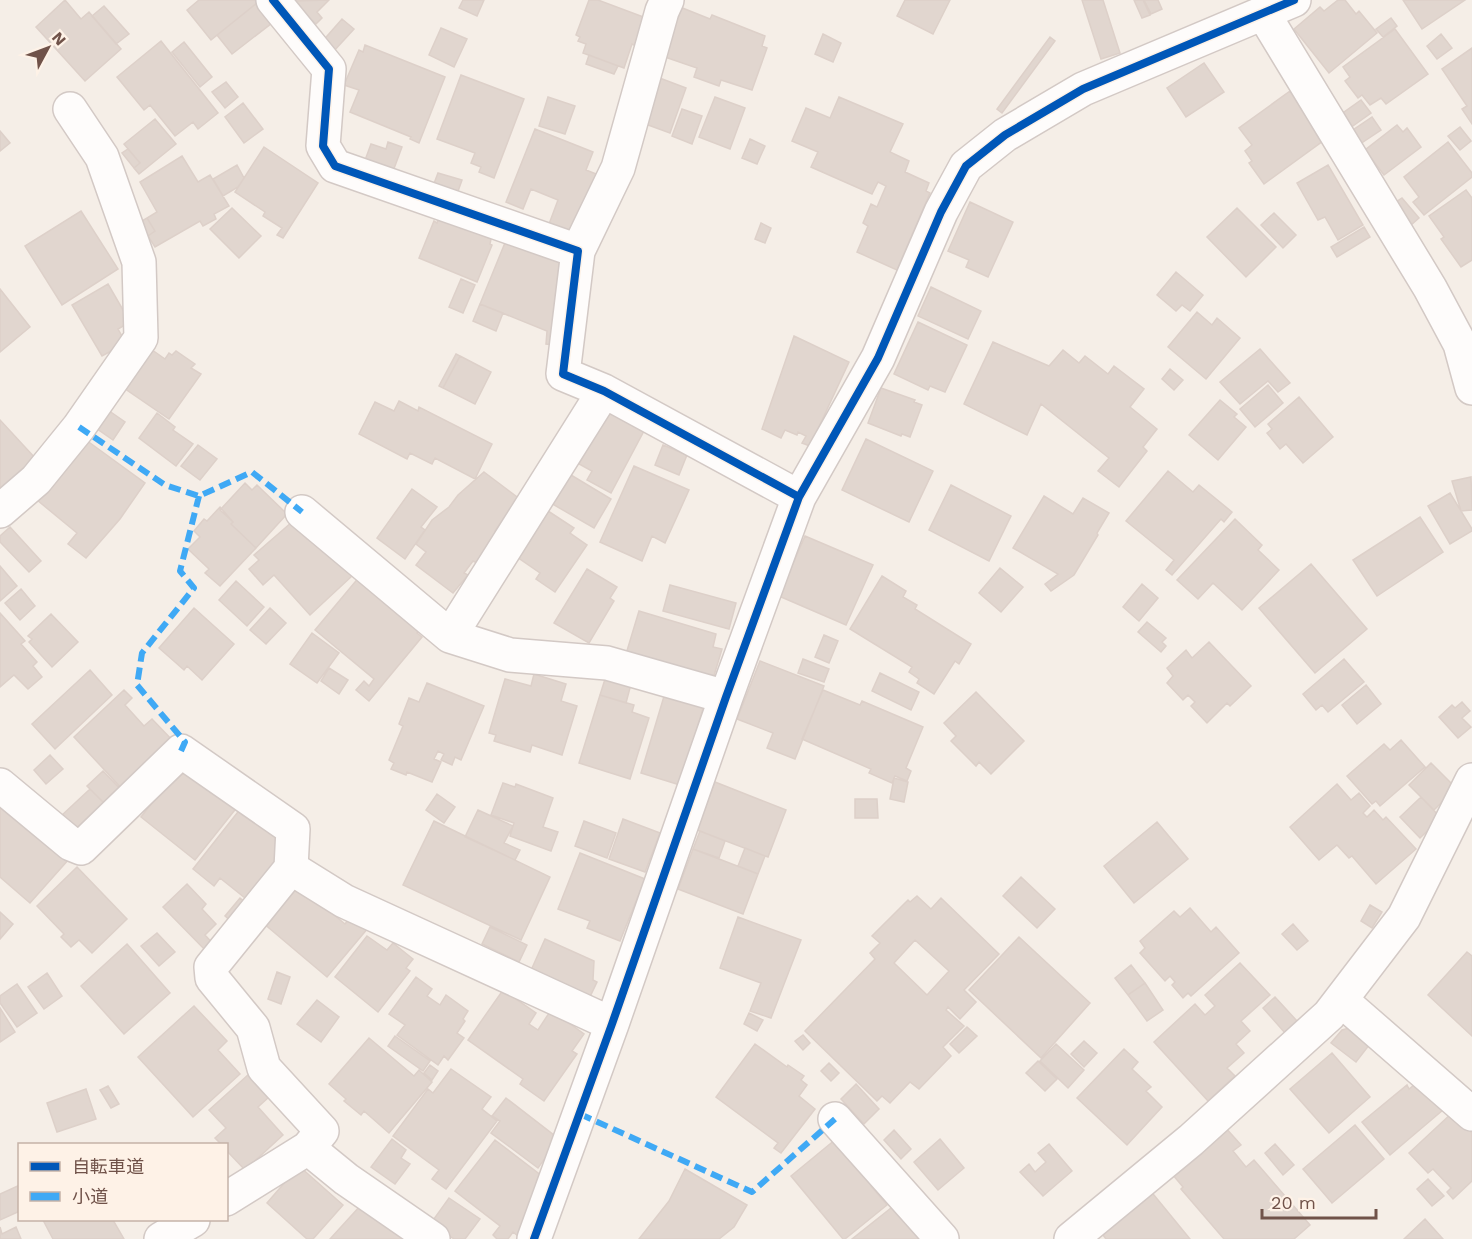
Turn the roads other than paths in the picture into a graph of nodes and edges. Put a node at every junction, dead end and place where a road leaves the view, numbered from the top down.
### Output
1 (273, 0) edge
2 (668, 0) edge
3 (1294, 0) edge
4 (1245, 12) edge
5 (70, 109) dead end
6 (578, 251) junction
7 (1472, 388) edge
8 (604, 391) junction
9 (800, 497) junction
10 (0, 511) edge
11 (302, 512) dead end
12 (450, 636) junction
13 (726, 697) junction
14 (1472, 780) edge
15 (0, 785) edge
16 (291, 868) junction
17 (1341, 1000) junction
18 (612, 1024) junction
19 (1472, 1114) edge
20 (835, 1119) dead end
21 (308, 1148) junction
22 (228, 1198) edge
23 (191, 1221) edge
24 (161, 1239) edge
25 (433, 1239) edge
26 (534, 1239) edge
27 (942, 1239) edge
28 (1071, 1239) edge

1 - 6 street
2 - 6 street
3 - 4 street
4 - 7 street
4 - 9 street
5 - 10 street
6 - 8 street
8 - 9 street
8 - 12 street
9 - 13 street
11 - 12 street
12 - 13 street
13 - 18 street
14 - 17 street
15 - 16 street
16 - 18 street
16 - 21 street
17 - 19 street
17 - 28 street
18 - 26 street
20 - 27 street
21 - 22 street
21 - 25 street
23 - 24 street

